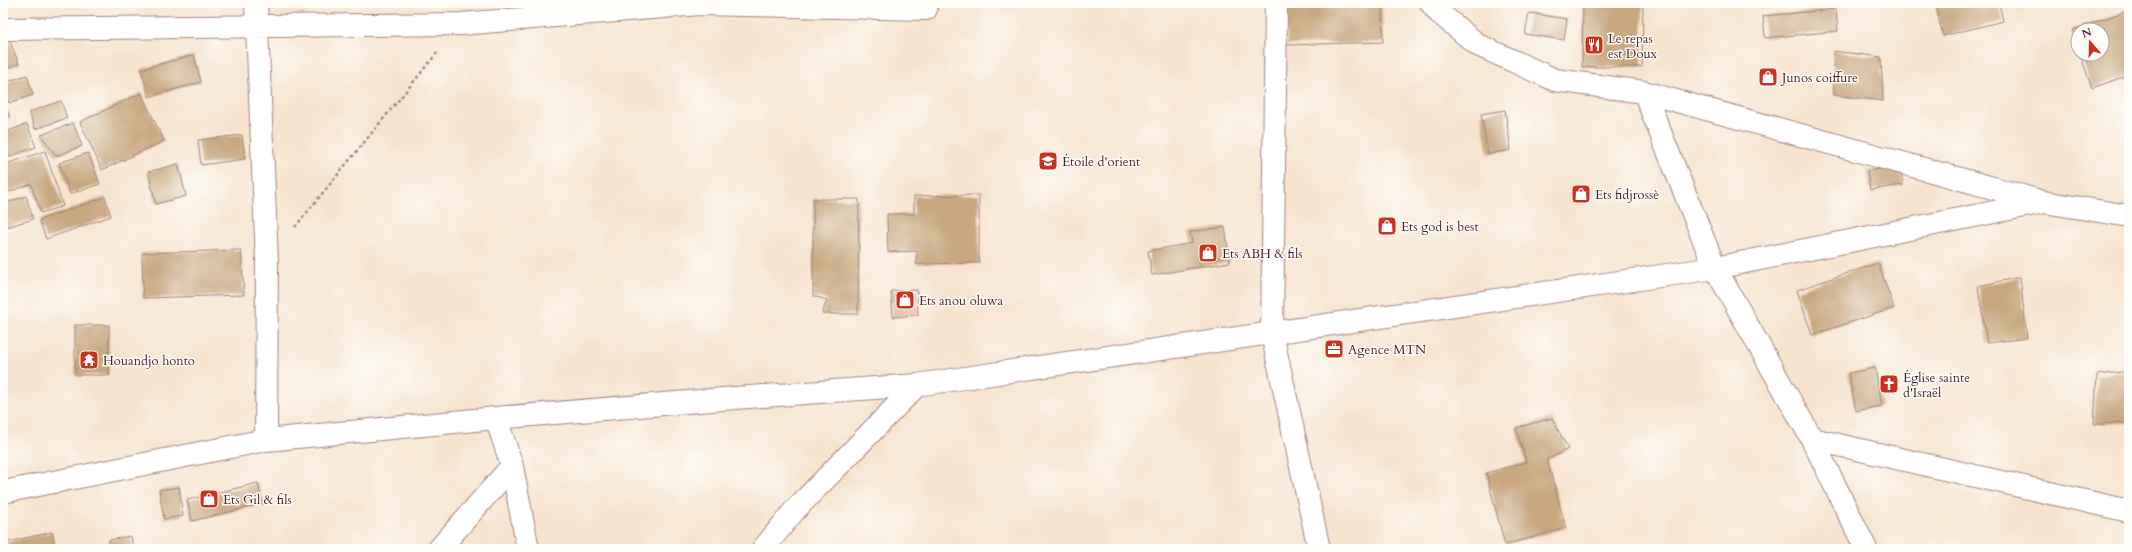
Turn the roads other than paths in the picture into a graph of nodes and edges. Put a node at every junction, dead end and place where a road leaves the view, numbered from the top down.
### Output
1 (256, 3) edge
2 (1276, 3) edge
3 (1431, 3) edge
4 (926, 9) dead end
5 (256, 28) junction
6 (3, 29) edge
7 (1644, 92) junction
8 (2044, 202) junction
9 (2129, 216) edge
10 (1715, 268) junction
11 (1272, 334) junction
12 (917, 385) junction
13 (496, 418) junction
14 (266, 440) junction
15 (1812, 440) junction
16 (512, 466) junction
17 (3, 492) edge
18 (2129, 511) edge
19 (439, 549) edge
20 (528, 549) edge
21 (763, 549) edge
22 (1319, 549) edge
23 (1866, 549) edge

1 - 5 street
2 - 11 street
3 - 7 street
4 - 5 street
5 - 6 street
5 - 14 street
7 - 8 street
7 - 10 street
8 - 9 street
8 - 10 street
10 - 11 street
10 - 15 street
11 - 12 street
11 - 22 street
12 - 13 street
12 - 21 street
13 - 14 street
13 - 16 street
14 - 17 street
15 - 18 street
15 - 23 street
16 - 19 street
16 - 20 street

